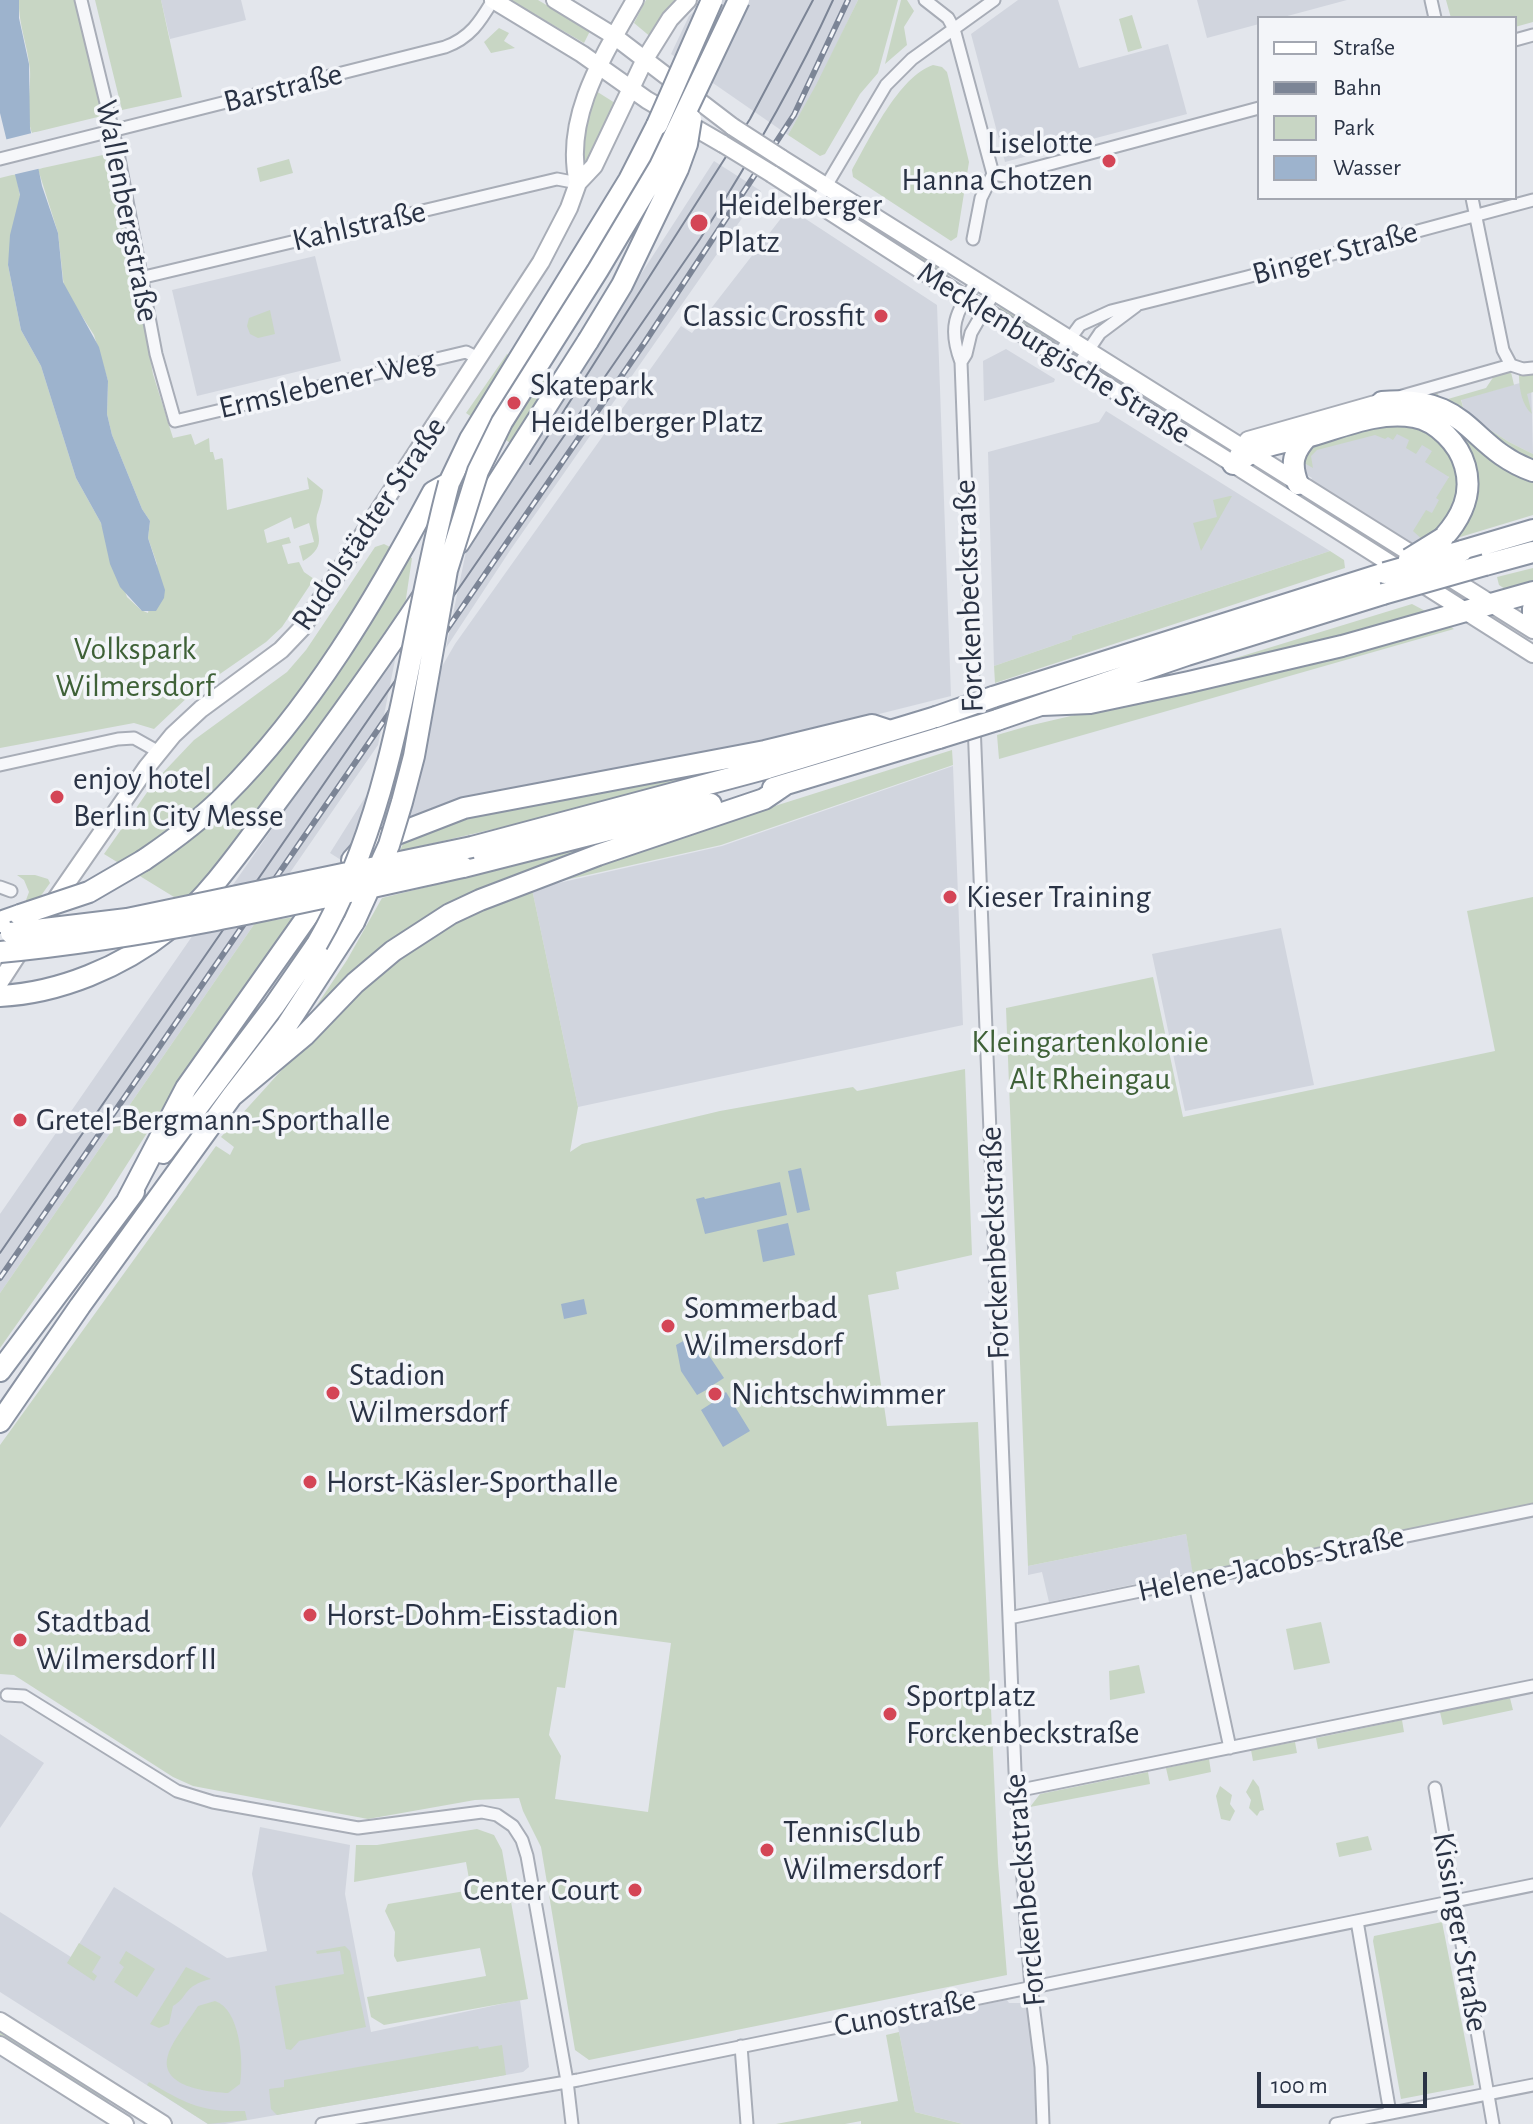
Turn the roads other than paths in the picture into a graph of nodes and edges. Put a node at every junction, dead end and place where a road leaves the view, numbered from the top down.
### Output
1 (81, 0) edge
2 (493, 0) edge
3 (555, 0) edge
4 (635, 0) edge
5 (688, 0) edge
6 (712, 0) edge
7 (739, 0) edge
8 (925, 0) edge
9 (994, 0) edge
10 (954, 29) junction
11 (614, 36) junction
12 (645, 59) junction
13 (598, 66) junction
14 (631, 88) junction
15 (694, 99) junction
16 (1257, 109) edge
17 (113, 131) junction
18 (0, 159) edge
19 (993, 174) junction
20 (578, 183) junction
21 (826, 184) junction
22 (1472, 200) edge
23 (1533, 200) edge
24 (816, 203) junction
25 (1476, 215) junction
26 (973, 239) dead end
27 (140, 278) junction
28 (976, 282) junction
29 (994, 293) junction
30 (966, 299) junction
31 (1137, 306) junction
32 (984, 310) junction
33 (1068, 339) junction
34 (1087, 352) junction
35 (1058, 355) junction
36 (478, 358) junction
37 (961, 362) junction
38 (1511, 365) junction
39 (1077, 367) junction
40 (1533, 368) edge
41 (1382, 402) junction
42 (1179, 408) junction
43 (175, 421) joint
44 (1170, 425) junction
45 (1308, 436) junction
46 (1242, 455) junction
47 (1533, 471) edge
48 (449, 483) junction
49 (1298, 484) junction
50 (1533, 530) edge
51 (1533, 552) edge
52 (1385, 573) junction
53 (1533, 592) edge
54 (1476, 603) junction
55 (1533, 608) edge
56 (1533, 616) edge
57 (1533, 630) edge
58 (1533, 654) edge
59 (1042, 705) junction
60 (890, 731) junction
61 (159, 752) junction
62 (0, 765) edge
63 (786, 784) junction
64 (8, 926) edge
65 (0, 952) edge
66 (0, 982) edge
67 (0, 996) edge
68 (232, 1096) junction
69 (127, 1201) junction
70 (0, 1371) edge
71 (0, 1422) edge
72 (1533, 1510) edge
73 (1194, 1580) junction
74 (1009, 1618) junction
75 (1533, 1686) edge
76 (7, 1695) dead end
77 (1230, 1748) junction
78 (1435, 1788) dead end
79 (1016, 1791) junction
80 (1533, 1885) edge
81 (1454, 1901) junction
82 (1357, 1921) junction
83 (1031, 1988) junction
84 (0, 2021) edge
85 (0, 2045) edge
86 (741, 2046) junction
87 (567, 2081) junction
88 (1533, 2085) edge
89 (1488, 2094) junction
90 (1390, 2113) junction
91 (145, 2119) edge
92 (125, 2124) edge
93 (163, 2124) edge
94 (322, 2124) edge
95 (572, 2124) edge
96 (747, 2124) edge
97 (1043, 2124) edge
98 (1336, 2124) edge
99 (1493, 2124) edge

1 - 17 street, Wallenbergstraße
2 - 13 main road, Mecklenburgische Straße
2 - 17 street, Barstraße
3 - 11 main road, Mecklenburgische Straße
4 - 11 main road, Rudolstädter Straße
5 - 12 main road, Rudolstädter Straße
6 - 48 highway, bridge
7 - 15 highway, bridge
8 - 10 street
9 - 10 street
10 - 19 street
10 - 21 street
11 - 12 main road, Mecklenburgische Straße
11 - 13 main road, Rudolstädter Straße
12 - 14 main road, Rudolstädter Straße
12 - 21 main road, Mecklenburgische Straße, bridge
13 - 14 main road, Mecklenburgische Straße
13 - 20 main road, Rudolstädter Straße
14 - 20 main road, Rudolstädter Straße
14 - 24 main road, Mecklenburgische Straße, bridge
15 - 67 highway, bridge
15 - 68 highway, bridge
16 - 19 street
17 - 18 street, Barstraße
17 - 27 street, Wallenbergstraße
19 - 26 street
20 - 27 street, Kahlstraße
20 - 36 main road, Rudolstädter Straße
21 - 24 street
21 - 28 main road, Mecklenburgische Straße
22 - 25 street
23 - 25 street, Binger Straße
24 - 30 main road, Mecklenburgische Straße
25 - 31 street, Binger Straße
25 - 38 street
27 - 43 street, Wallenbergstraße
28 - 29 main road, Mecklenburgische Straße
28 - 30 street, Forckenbeckstraße
29 - 32 street, Forckenbeckstraße
29 - 33 main road, Mecklenburgische Straße
30 - 32 main road, Mecklenburgische Straße
30 - 37 street, Forckenbeckstraße
31 - 33 street, Binger Straße
31 - 34 street, Binger Straße
32 - 35 main road, Mecklenburgische Straße
32 - 37 street, Forckenbeckstraße
33 - 34 main road, Mecklenburgische Straße
33 - 35 street, Binger Straße
34 - 39 street, Binger Straße
34 - 42 main road, Mecklenburgische Straße
35 - 39 main road, Mecklenburgische Straße
36 - 43 street, Ermslebener Weg
36 - 61 main road, Rudolstädter Straße
37 - 74 street, Forckenbeckstraße
38 - 40 street
38 - 41 street
39 - 44 main road, Mecklenburgische Straße
41 - 46 main road
41 - 47 highway
42 - 44 main road
42 - 46 main road, Mecklenburgische Straße
44 - 46 main road, Mecklenburgische Straße
45 - 46 highway
45 - 49 highway
45 - 52 highway, bridge
46 - 49 main road, Mecklenburgische Straße
46 - 54 main road, Mecklenburgische Straße
48 - 64 highway, bridge
48 - 69 highway, bridge
49 - 54 main road, Mecklenburgische Straße
50 - 52 highway, bridge
51 - 59 highway, bridge
52 - 60 highway, bridge
53 - 54 highway
54 - 57 main road, Mecklenburgische Straße
54 - 58 main road, Mecklenburgische Straße
54 - 59 highway
55 - 56 highway
59 - 63 highway, bridge
60 - 64 highway, bridge
60 - 69 highway
61 - 62 street
61 - 66 main road, Rudolstädter Straße
63 - 65 highway, bridge
63 - 68 highway
68 - 71 highway
69 - 70 highway
72 - 73 street, Helene-Jacobs-Straße
73 - 74 street, Helene-Jacobs-Straße
73 - 77 street
74 - 79 street, Forckenbeckstraße
75 - 77 street
76 - 87 street
77 - 79 street
78 - 81 street, Kissinger Straße
79 - 83 street, Forckenbeckstraße
80 - 81 street, Cunostraße
81 - 82 street, Cunostraße
81 - 89 street, Kissinger Straße
82 - 83 street, Cunostraße
82 - 90 street
83 - 86 street, Cunostraße
83 - 97 street, Forckenbeckstraße
84 - 91 main road
85 - 92 main road
86 - 87 street, Cunostraße
86 - 96 street
87 - 94 street, Cunostraße
87 - 95 street
88 - 89 street
89 - 90 street
89 - 99 street, Kissinger Straße
90 - 98 street
91 - 93 main road

